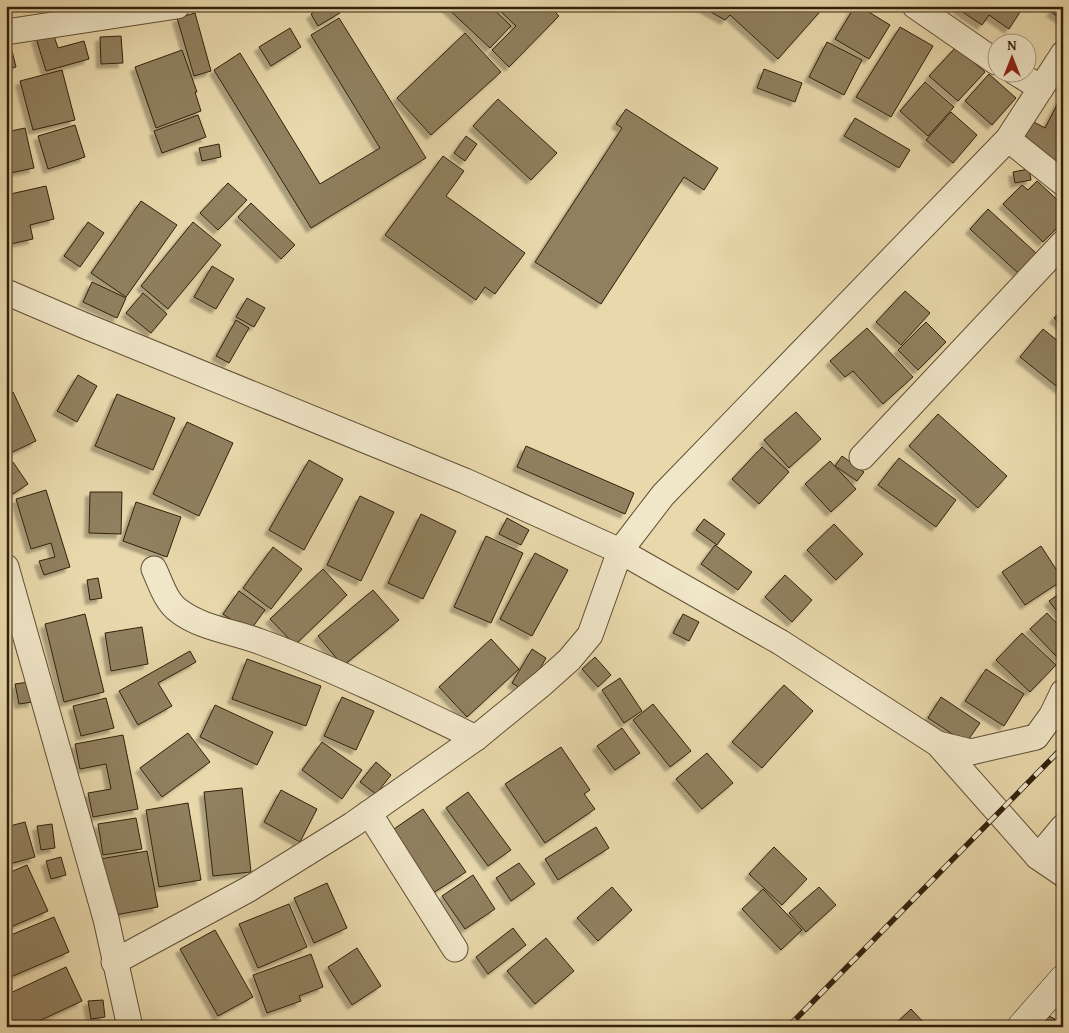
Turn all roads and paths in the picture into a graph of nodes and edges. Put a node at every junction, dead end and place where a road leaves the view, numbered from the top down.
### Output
1 (176, 6) edge
2 (914, 6) edge
3 (131, 10) edge
4 (6, 32) edge
5 (1063, 54) edge
6 (986, 55) edge
7 (1031, 82) edge
8 (1041, 88) junction
9 (1008, 139) junction
10 (1063, 183) edge
11 (1063, 244) edge
12 (6, 292) edge
13 (862, 457) dead end
14 (620, 552) junction
15 (6, 567) edge
16 (154, 570) dead end
17 (1063, 692) edge
18 (476, 738) junction
19 (938, 744) junction
20 (369, 813) junction
21 (1063, 827) edge
22 (1038, 858) junction
23 (1063, 874) edge
24 (455, 949) dead end
25 (114, 962) junction
26 (1063, 979) edge
27 (130, 1027) edge
28 (1021, 1027) edge

1 - 3 street
2 - 6 street
3 - 4 street
5 - 8 street
7 - 8 street
8 - 9 street
9 - 10 street
9 - 14 street
11 - 13 street
12 - 14 street
14 - 18 street
14 - 19 street
15 - 25 street
16 - 18 street
17 - 19 street
18 - 20 street
19 - 22 street
20 - 24 street
20 - 25 street
21 - 22 street
22 - 23 street
25 - 27 street
26 - 28 street

